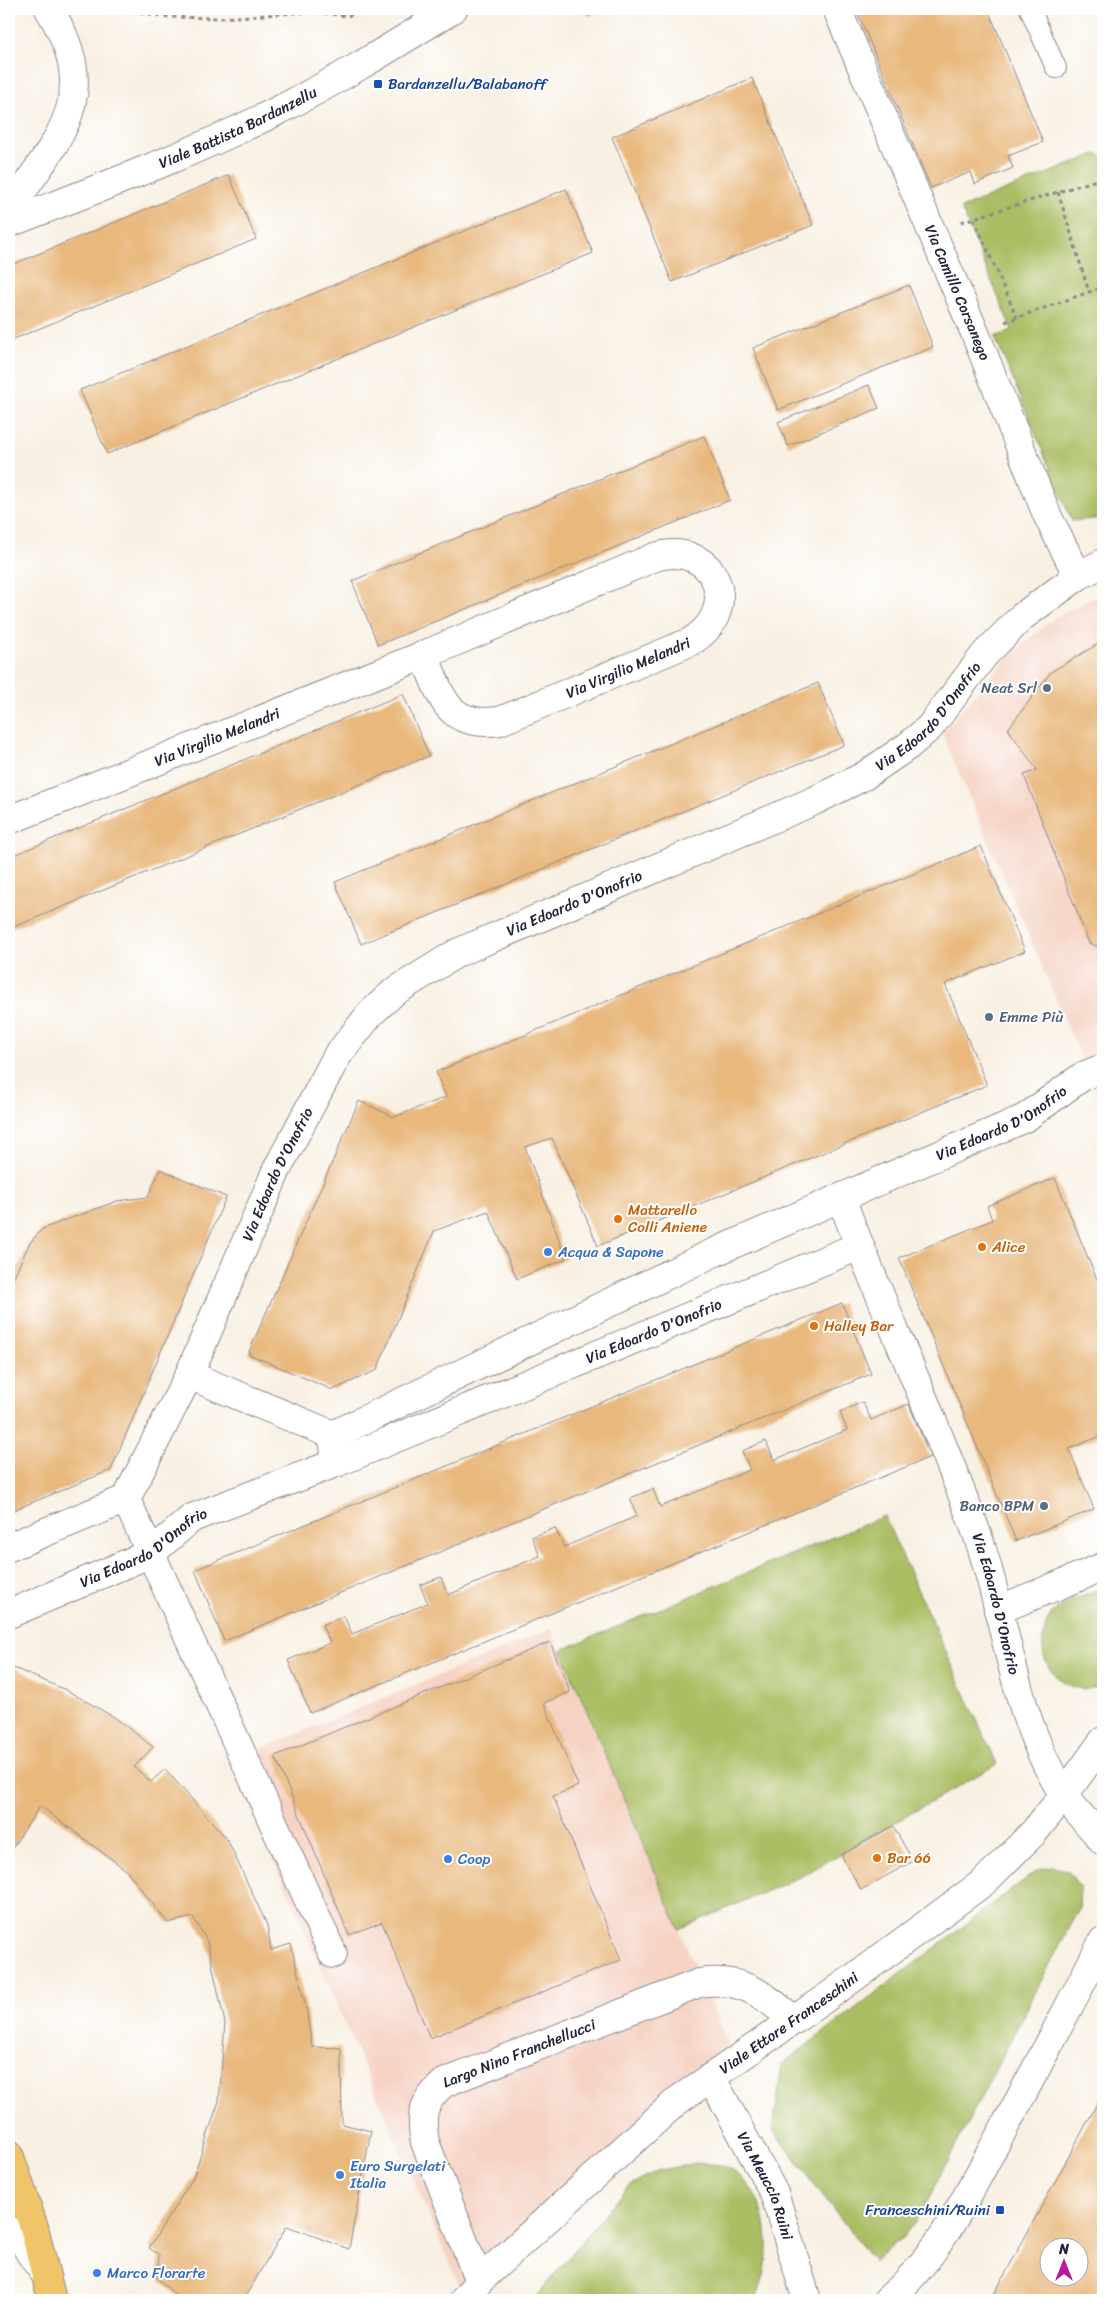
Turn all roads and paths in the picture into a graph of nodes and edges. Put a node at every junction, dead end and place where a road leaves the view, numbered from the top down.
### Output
1 (49, 9) edge
2 (117, 9) edge
3 (369, 9) edge
4 (453, 9) edge
5 (837, 9) edge
6 (1030, 9) edge
7 (1056, 68) dead end
8 (1103, 181) edge
9 (1058, 192) junction
10 (9, 210) edge
11 (974, 219) junction
12 (9, 223) edge
13 (932, 230) junction
14 (1103, 287) edge
15 (1090, 292) junction
16 (1017, 318) junction
17 (975, 333) junction
18 (1103, 563) edge
19 (1078, 576) junction
20 (424, 655) junction
21 (9, 820) edge
22 (1103, 1068) edge
23 (841, 1198) junction
24 (860, 1246) junction
25 (189, 1375) junction
26 (333, 1435) junction
27 (336, 1463) junction
28 (126, 1499) junction
29 (9, 1547) edge
30 (151, 1553) junction
31 (1103, 1567) edge
32 (998, 1610) junction
33 (9, 1614) edge
34 (1103, 1741) edge
35 (1064, 1795) junction
36 (1103, 1841) edge
37 (1103, 1941) edge
38 (333, 1954) dead end
39 (794, 2020) junction
40 (711, 2077) junction
41 (9, 2154) edge
42 (9, 2225) edge
43 (49, 2291) edge
44 (471, 2291) edge
45 (807, 2300) edge
46 (887, 2300) edge

1 - 10 street
2 - 3 path
4 - 12 street, Viale Battista Bardanzellu
5 - 13 street, Via Camillo Corsanego
6 - 7 lane
8 - 9 path
9 - 11 path
9 - 15 path
11 - 13 path
11 - 16 path
13 - 17 street, Via Camillo Corsanego
14 - 15 path
15 - 16 path
16 - 17 path
17 - 19 street, Via Camillo Corsanego
18 - 19 street, Via Edoardo D'Onofrio
19 - 25 street, Via Edoardo D'Onofrio
20 - 20 street, Via Virgilio Melandri
20 - 21 street, Via Virgilio Melandri
22 - 23 street, Via Edoardo D'Onofrio
23 - 24 street, Via Edoardo D'Onofrio
23 - 26 street, Via Edoardo D'Onofrio
24 - 27 street, Via Edoardo D'Onofrio
24 - 32 street, Via Edoardo D'Onofrio
25 - 26 street
25 - 28 street, Via Edoardo D'Onofrio
26 - 27 street
27 - 30 street, Via Edoardo D'Onofrio
28 - 29 street
28 - 30 street
30 - 33 street, Via Edoardo D'Onofrio
30 - 38 street
31 - 32 street
32 - 35 street, Via Edoardo D'Onofrio
34 - 35 street, Viale Ettore Franceschini
35 - 36 street, Via Edoardo D'Onofrio
35 - 39 street, Viale Ettore Franceschini
37 - 46 street
39 - 40 street, Viale Ettore Franceschini
39 - 44 street, Largo Nino Franchellucci
40 - 44 street, Viale Ettore Franceschini
40 - 45 street, Via Meuccio Ruini
41 - 43 main road
42 - 43 lane

